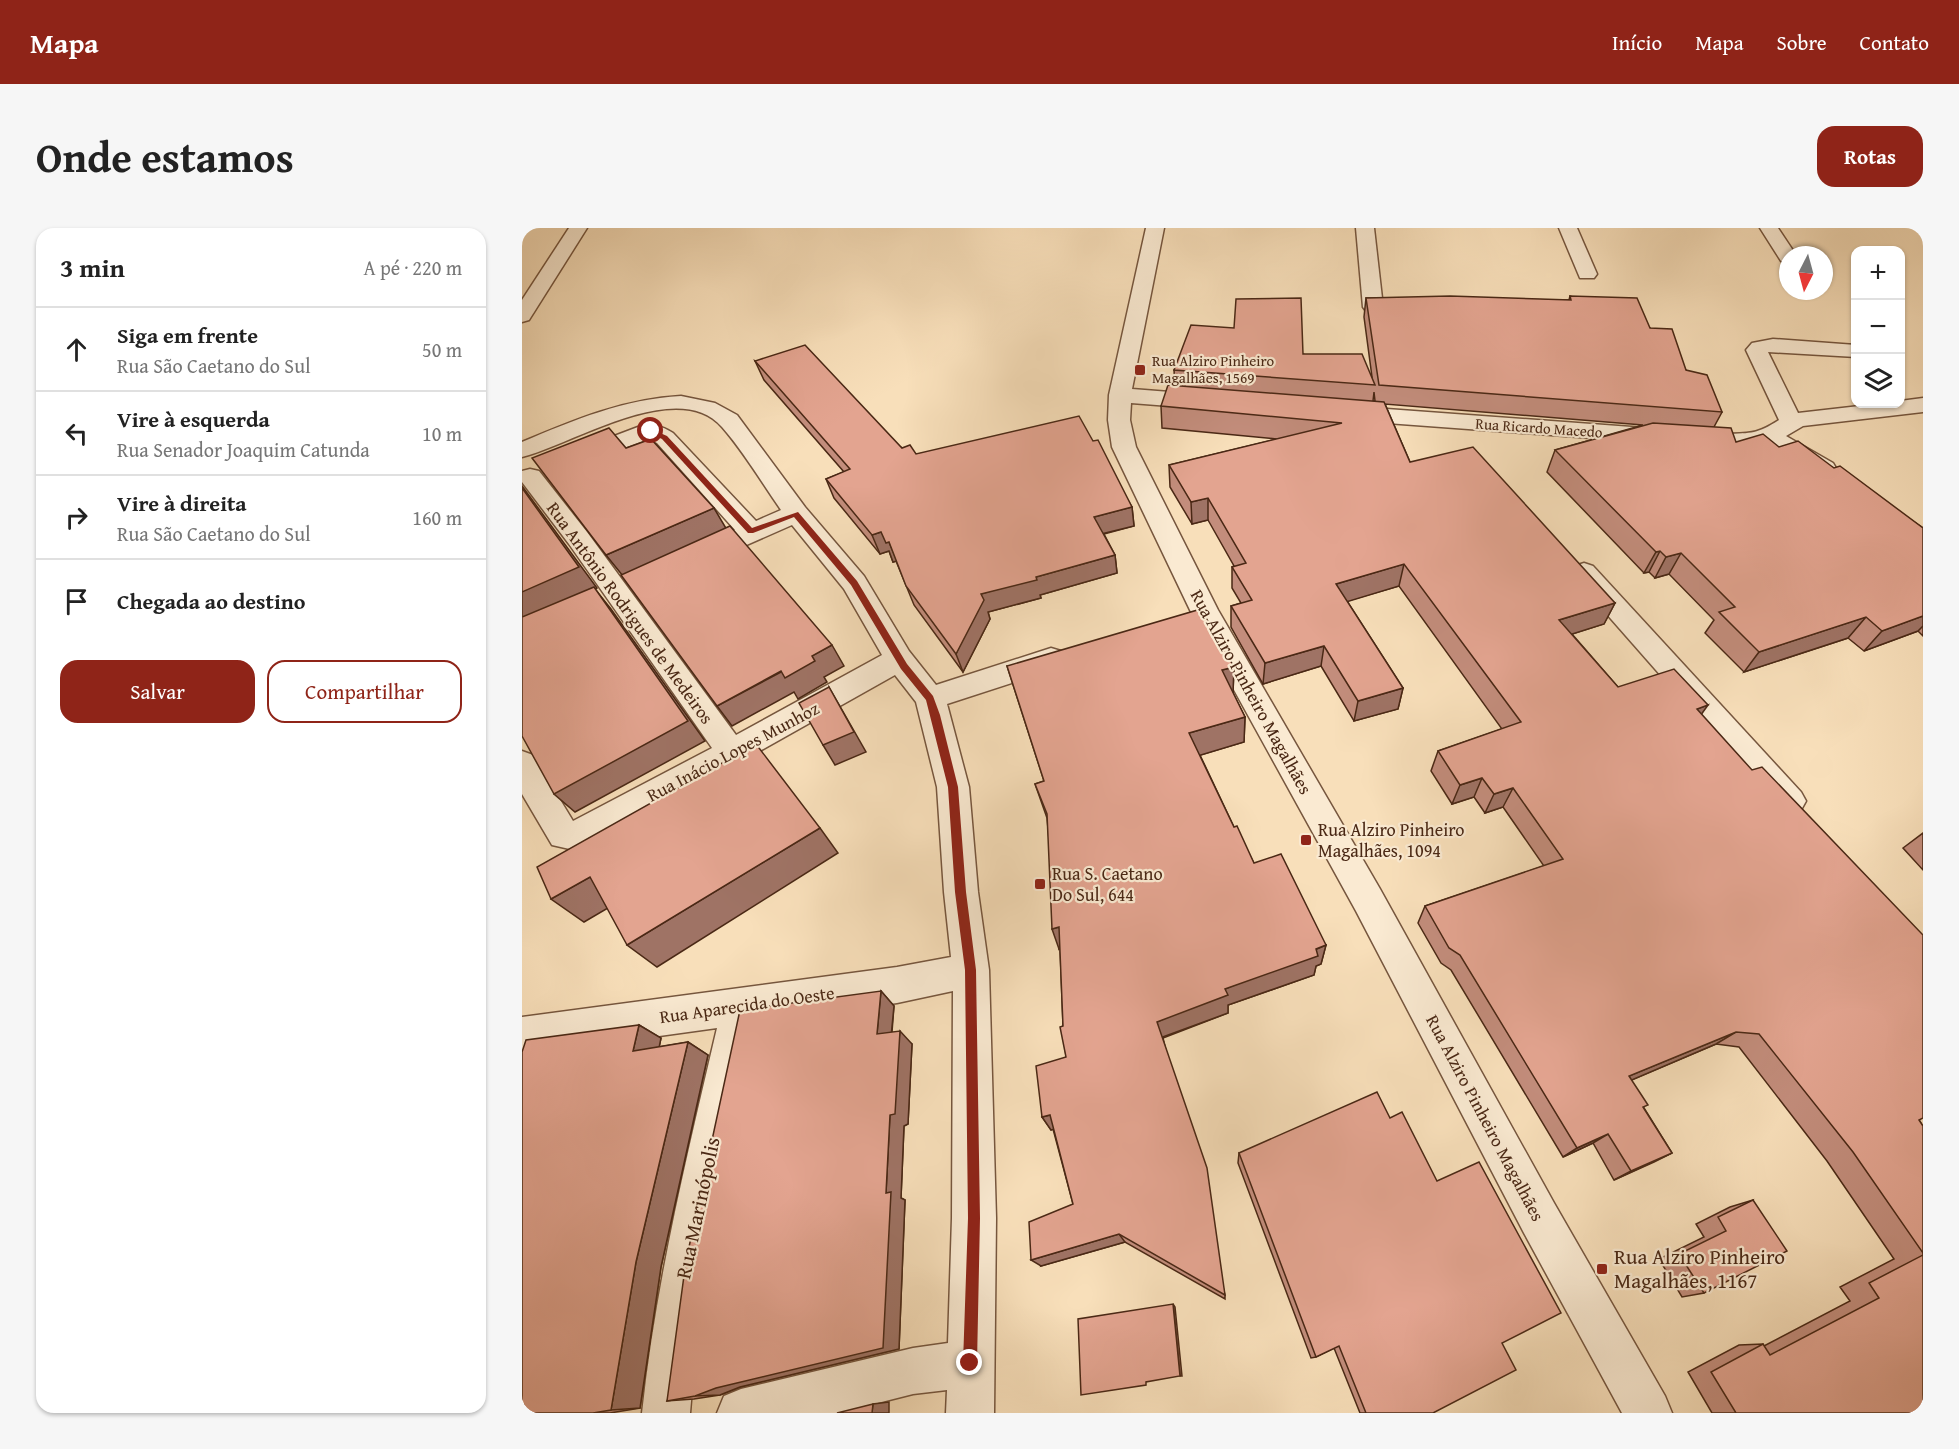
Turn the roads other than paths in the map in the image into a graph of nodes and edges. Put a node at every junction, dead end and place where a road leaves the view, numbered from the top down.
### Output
1 (578, 228) edge
2 (1155, 228) edge
3 (1365, 228) edge
4 (1568, 228) edge
5 (1769, 228) edge
6 (1781, 246) edge
7 (1587, 274) dead end
8 (1373, 307) edge
9 (522, 316) edge
10 (1851, 351) edge
11 (1120, 396) junction
12 (1235, 404) edge
13 (1923, 405) edge
14 (1329, 411) edge
15 (1449, 422) junction
16 (1791, 422) junction
17 (1770, 436) junction
18 (522, 450) edge
19 (1474, 453) edge
20 (526, 477) edge
21 (1841, 480) edge
22 (796, 513) junction
23 (751, 531) junction
24 (1566, 552) edge
25 (672, 569) edge
26 (1077, 651) edge
27 (899, 659) junction
28 (930, 698) junction
29 (731, 751) junction
30 (522, 764) edge
31 (1811, 824) edge
32 (971, 970) junction
33 (741, 1005) junction
34 (528, 1047) edge
35 (970, 1363) junction
36 (666, 1413) edge
37 (741, 1413) edge
38 (970, 1413) edge
39 (1648, 1413) edge

1 - 9 street
2 - 11 street, Rua Alziro Pinheiro Magalhães
3 - 8 street
4 - 7 street
5 - 6 street
10 - 16 street
11 - 12 street
11 - 39 street, Rua Alziro Pinheiro Magalhães
13 - 16 street
14 - 15 street, Rua Ricardo Macedo
15 - 17 street, Rua Ricardo Macedo
15 - 19 street
16 - 17 street
17 - 21 street
18 - 22 street
20 - 23 street
20 - 29 street, Rua Antônio Rodrigues de Medeiros
22 - 23 street
22 - 27 street
23 - 25 street
24 - 31 street
26 - 28 street
27 - 28 street
27 - 29 street, Rua Inácio Lopes Munhoz
28 - 32 street
29 - 30 street, Rua Inácio Lopes Munhoz
32 - 33 street, Rua Aparecida do Oeste
32 - 35 street
33 - 34 street, Rua Aparecida do Oeste
33 - 36 street, Rua Marinópolis
35 - 37 street
35 - 38 street

